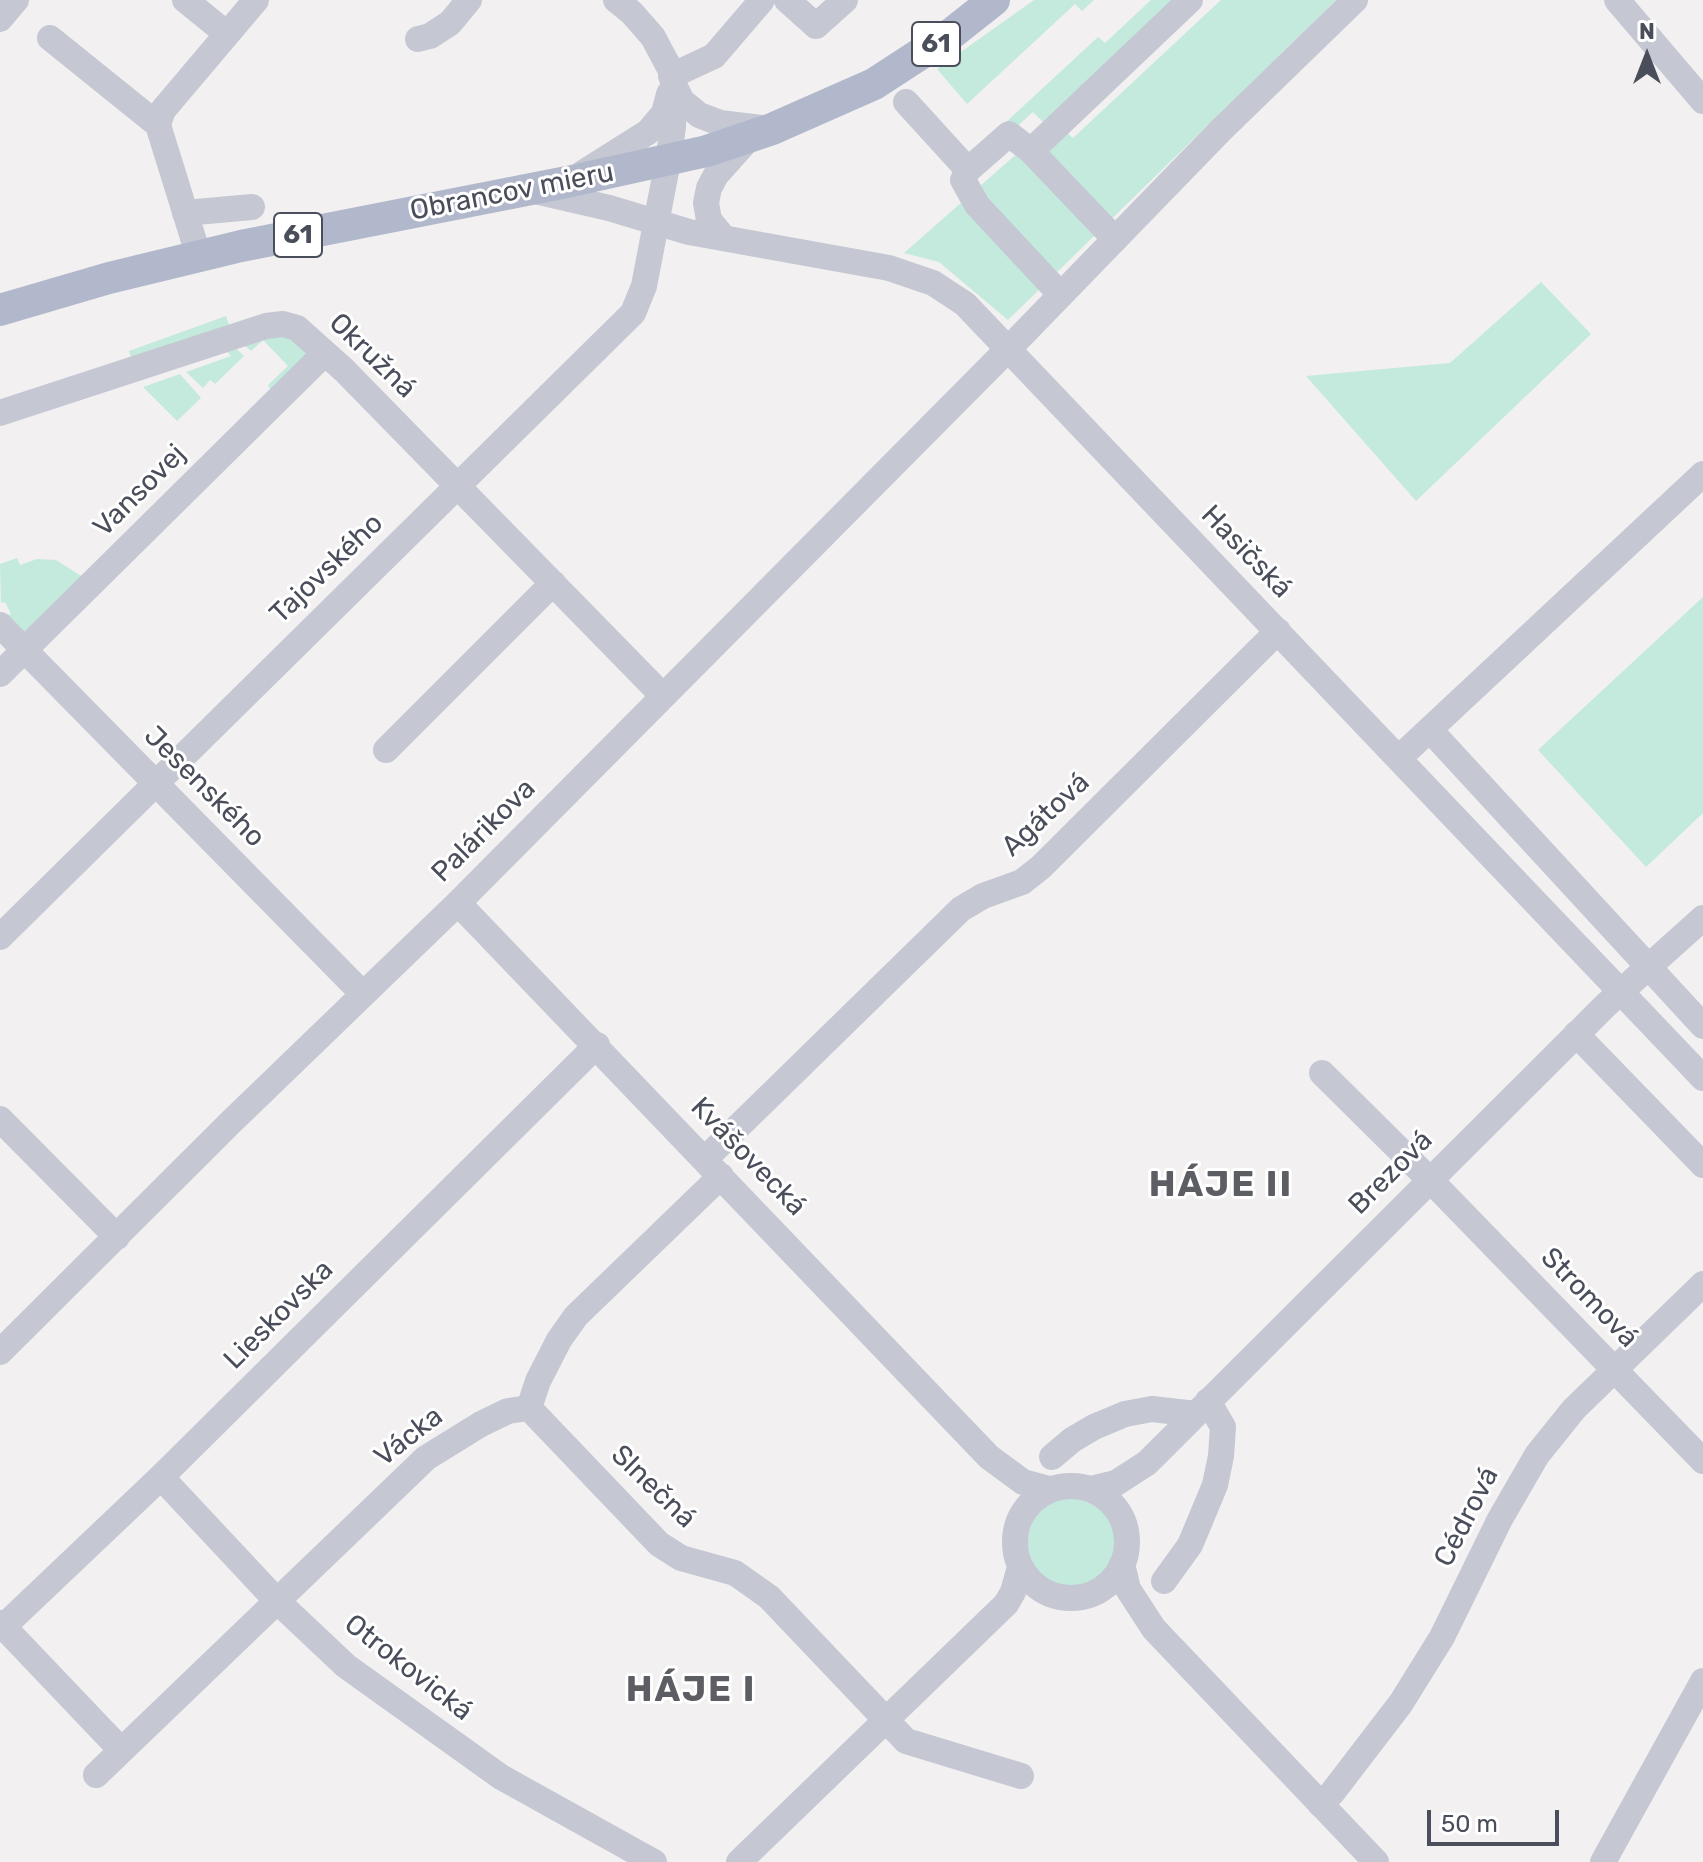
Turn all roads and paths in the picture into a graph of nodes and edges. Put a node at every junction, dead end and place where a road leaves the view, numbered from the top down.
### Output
1 (16, 0) edge
2 (185, 0) edge
3 (256, 0) edge
4 (469, 0) edge
5 (762, 0) edge
6 (787, 0) edge
7 (845, 0) edge
8 (994, 0) edge
9 (1190, 0) edge
10 (1355, 0) edge
11 (1617, 0) edge
12 (630, 4) edge
13 (0, 19) edge
14 (227, 34) junction
15 (50, 38) dead end
16 (418, 39) dead end
17 (672, 80) junction
18 (1703, 101) edge
19 (906, 102) dead end
20 (158, 125) junction
21 (761, 133) junction
22 (1031, 151) junction
23 (668, 161) junction
24 (968, 170) junction
25 (567, 182) junction
26 (528, 190) junction
27 (252, 207) dead end
28 (185, 213) junction
29 (656, 223) junction
30 (724, 238) junction
31 (1114, 238) junction
32 (199, 257) junction
33 (1061, 295) junction
34 (0, 310) edge
35 (1008, 349) junction
36 (325, 353) junction
37 (0, 413) edge
38 (1703, 474) edge
39 (458, 487) junction
40 (553, 583) junction
41 (0, 625) edge
42 (1278, 631) junction
43 (24, 650) junction
44 (0, 674) edge
45 (662, 695) junction
46 (1430, 730) junction
47 (386, 750) dead end
48 (1399, 758) junction
49 (156, 783) junction
50 (458, 903) junction
51 (1703, 918) edge
52 (0, 937) edge
53 (1648, 968) junction
54 (1621, 991) junction
55 (363, 994) junction
56 (1703, 1026) edge
57 (1576, 1034) junction
58 (597, 1045) junction
59 (1322, 1073) dead end
60 (1703, 1078) edge
61 (0, 1119) edge
62 (1703, 1165) edge
63 (713, 1168) junction
64 (1429, 1179) junction
65 (117, 1237) junction
66 (1703, 1284) edge
67 (0, 1352) edge
68 (1613, 1369) junction
69 (529, 1408) junction
70 (1202, 1408) junction
71 (989, 1457) junction
72 (1052, 1457) dead end
73 (1703, 1461) edge
74 (1147, 1463) junction
75 (161, 1477) junction
76 (1049, 1489) junction
77 (1091, 1489) junction
78 (1021, 1515) junction
79 (1122, 1519) junction
80 (1122, 1564) junction
81 (1020, 1567) junction
82 (1164, 1581) dead end
83 (1048, 1593) junction
84 (1091, 1594) junction
85 (277, 1601) junction
86 (1006, 1604) junction
87 (2, 1625) edge
88 (1154, 1629) junction
89 (1703, 1681) edge
90 (886, 1720) junction
91 (121, 1750) junction
92 (96, 1775) dead end
93 (1021, 1776) dead end
94 (1320, 1804) junction
95 (654, 1862) edge
96 (739, 1862) edge
97 (1376, 1862) edge
98 (1603, 1862) edge

1 - 13 street
2 - 14 street
3 - 14 street
4 - 16 street
5 - 17 street
6 - 7 street
8 - 21 main road, Obrancov mieru / 61
9 - 22 street
10 - 31 street, Palárikova
11 - 18 street
12 - 17 street
14 - 20 street
15 - 20 street
17 - 21 street
17 - 23 street, Tajovského
17 - 25 street
19 - 24 street
20 - 28 street
21 - 23 main road, Obrancov mieru / 61
21 - 30 street
22 - 24 street
22 - 31 street
23 - 25 main road, Obrancov mieru / 61
23 - 29 street, Tajovského
24 - 33 street
25 - 26 main road, Obrancov mieru / 61
26 - 29 street, Hasičská
26 - 32 main road, Obrancov mieru / 61
27 - 28 street
28 - 32 street
29 - 30 street, Hasičská
29 - 39 street, Tajovského
30 - 35 street, Hasičská
31 - 33 street, Palárikova
32 - 34 main road, Obrancov mieru / 61
33 - 35 street, Palárikova
35 - 42 street, Hasičská
35 - 45 street, Palárikova
36 - 37 street, Okružná
36 - 39 street, Okružná
36 - 43 street, Vansovej
38 - 46 street
39 - 40 street, Okružná
39 - 49 street, Tajovského
40 - 45 street, Okružná
40 - 47 street
41 - 43 street, Jesenského
42 - 48 street, Hasičská
42 - 63 street, Agátová
43 - 44 street, Vansovej
43 - 49 street, Jesenského
45 - 50 street, Palárikova
46 - 48 street
46 - 53 street
48 - 54 street, Hasičská
49 - 52 street, Tajovského
49 - 55 street, Jesenského
50 - 55 street, Palárikova
50 - 58 street, Kvášovecká
51 - 53 street, Brezová
53 - 54 street, Brezová
53 - 56 street
54 - 57 street, Brezová
54 - 60 street, Hasičská
55 - 65 street, Palárikova
57 - 62 street
57 - 64 street, Brezová
58 - 63 street, Kvášovecká
58 - 75 street, Lieskovska
59 - 64 street, Stromová
61 - 65 street
63 - 69 street
63 - 71 street, Kvášovecká
64 - 68 street, Stromová
64 - 70 street, Brezová
65 - 67 street, Palárikova
66 - 68 street, Cédrová
68 - 73 street, Stromová
68 - 94 street, Cédrová
69 - 85 street, Vácka
69 - 90 street, Slnečná
70 - 72 street
70 - 74 street, Brezová
70 - 82 street
71 - 76 street, Kvášovecká
71 - 78 street, Kvášovecká
74 - 77 street, Brezová
74 - 79 street, Brezová
75 - 85 street, Otrokovická
75 - 87 street, Lieskovska
76 - 77 street
76 - 78 street
77 - 79 street
78 - 81 street
79 - 80 street
80 - 84 street
80 - 88 street
81 - 83 street
81 - 86 street
83 - 84 street
83 - 86 street
84 - 88 street
85 - 91 street, Vácka
85 - 95 street, Otrokovická
86 - 90 street
87 - 91 street
88 - 94 street
89 - 98 street
90 - 93 street, Slnečná
90 - 96 street
91 - 92 street, Vácka
94 - 97 street

